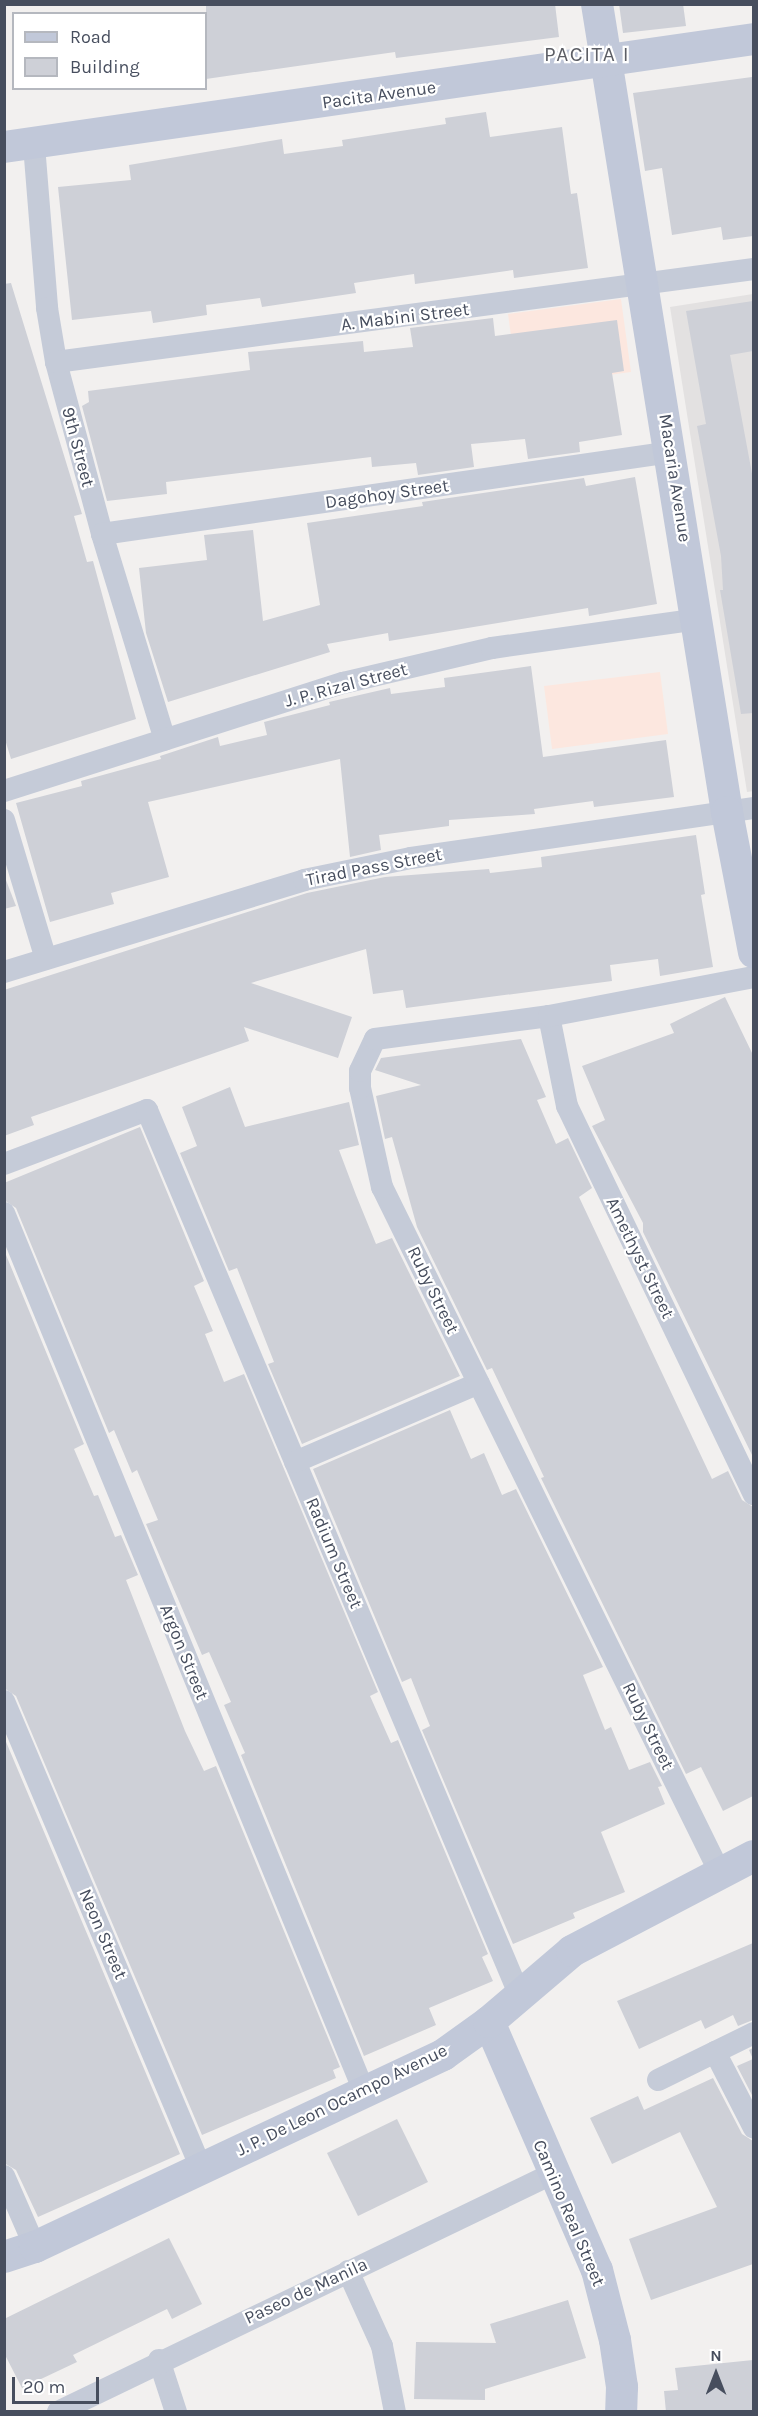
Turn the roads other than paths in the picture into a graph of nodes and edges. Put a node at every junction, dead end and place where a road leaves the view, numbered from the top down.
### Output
1 (597, 4) edge
2 (753, 39) edge
3 (605, 62) junction
4 (19, 146) edge
5 (753, 269) edge
6 (641, 287) junction
7 (56, 362) junction
8 (672, 452) junction
9 (102, 534) junction
10 (698, 619) junction
11 (165, 740) junction
12 (4, 791) edge
13 (740, 810) edge
14 (4, 820) edge
15 (753, 952) edge
16 (46, 959) junction
17 (4, 972) edge
18 (753, 977) edge
19 (549, 1016) junction
20 (4, 1164) edge
21 (4, 1213) edge
22 (479, 1383) junction
23 (295, 1462) junction
24 (753, 1494) edge
25 (4, 1701) edge
26 (753, 1856) edge
27 (721, 1875) junction
28 (520, 1996) junction
29 (489, 2022) junction
30 (753, 2033) edge
31 (715, 2052) junction
32 (658, 2080) dead end
33 (364, 2091) junction
34 (753, 2128) edge
35 (201, 2168) junction
36 (556, 2172) junction
37 (4, 2176) edge
38 (35, 2247) junction
39 (4, 2257) edge
40 (348, 2271) junction
41 (159, 2360) junction
42 (57, 2412) edge
43 (176, 2412) edge
44 (395, 2412) edge
45 (621, 2412) edge

1 - 3 street, Macaria Avenue
2 - 3 street, Pacita Avenue
3 - 4 street, Pacita Avenue
3 - 6 street, Macaria Avenue
4 - 7 street, 9th Street
5 - 6 street, A. Mabini Street
6 - 7 street, A. Mabini Street
6 - 8 street, Macaria Avenue
7 - 9 street, 9th Street
8 - 9 street, Dagohoy Street
8 - 10 street, Macaria Avenue
9 - 11 street, 9th Street
10 - 11 street, J. P. Rizal Street
10 - 13 street, Macaria Avenue
11 - 12 street, J. P. Rizal Street
13 - 15 street, Macaria Avenue
13 - 16 street, Tirad Pass Street
14 - 16 street
16 - 17 street, Tirad Pass Street
18 - 19 street, Ruby Street
19 - 22 street, Ruby Street
19 - 24 street, Amethyst Street
20 - 23 street, Radium Street
21 - 33 street, Argon Street
22 - 23 street
22 - 27 street, Ruby Street
23 - 28 street, Radium Street
25 - 35 street, Neon Street
26 - 27 street, J. P. De Leon Ocampo Avenue
27 - 28 street, J. P. De Leon Ocampo Avenue
28 - 29 street, J. P. De Leon Ocampo Avenue
29 - 33 street, J. P. De Leon Ocampo Avenue
29 - 36 street, Camino Real Street
30 - 31 street
31 - 32 street
31 - 34 street
33 - 35 street, J. P. De Leon Ocampo Avenue
35 - 38 street, J. P. De Leon Ocampo Avenue
36 - 40 street, Paseo de Manila
36 - 45 street, Camino Real Street
37 - 38 street
38 - 39 street, J. P. De Leon Ocampo Avenue
40 - 41 street, Paseo de Manila
40 - 44 street
41 - 42 street, Paseo de Manila
41 - 43 street

